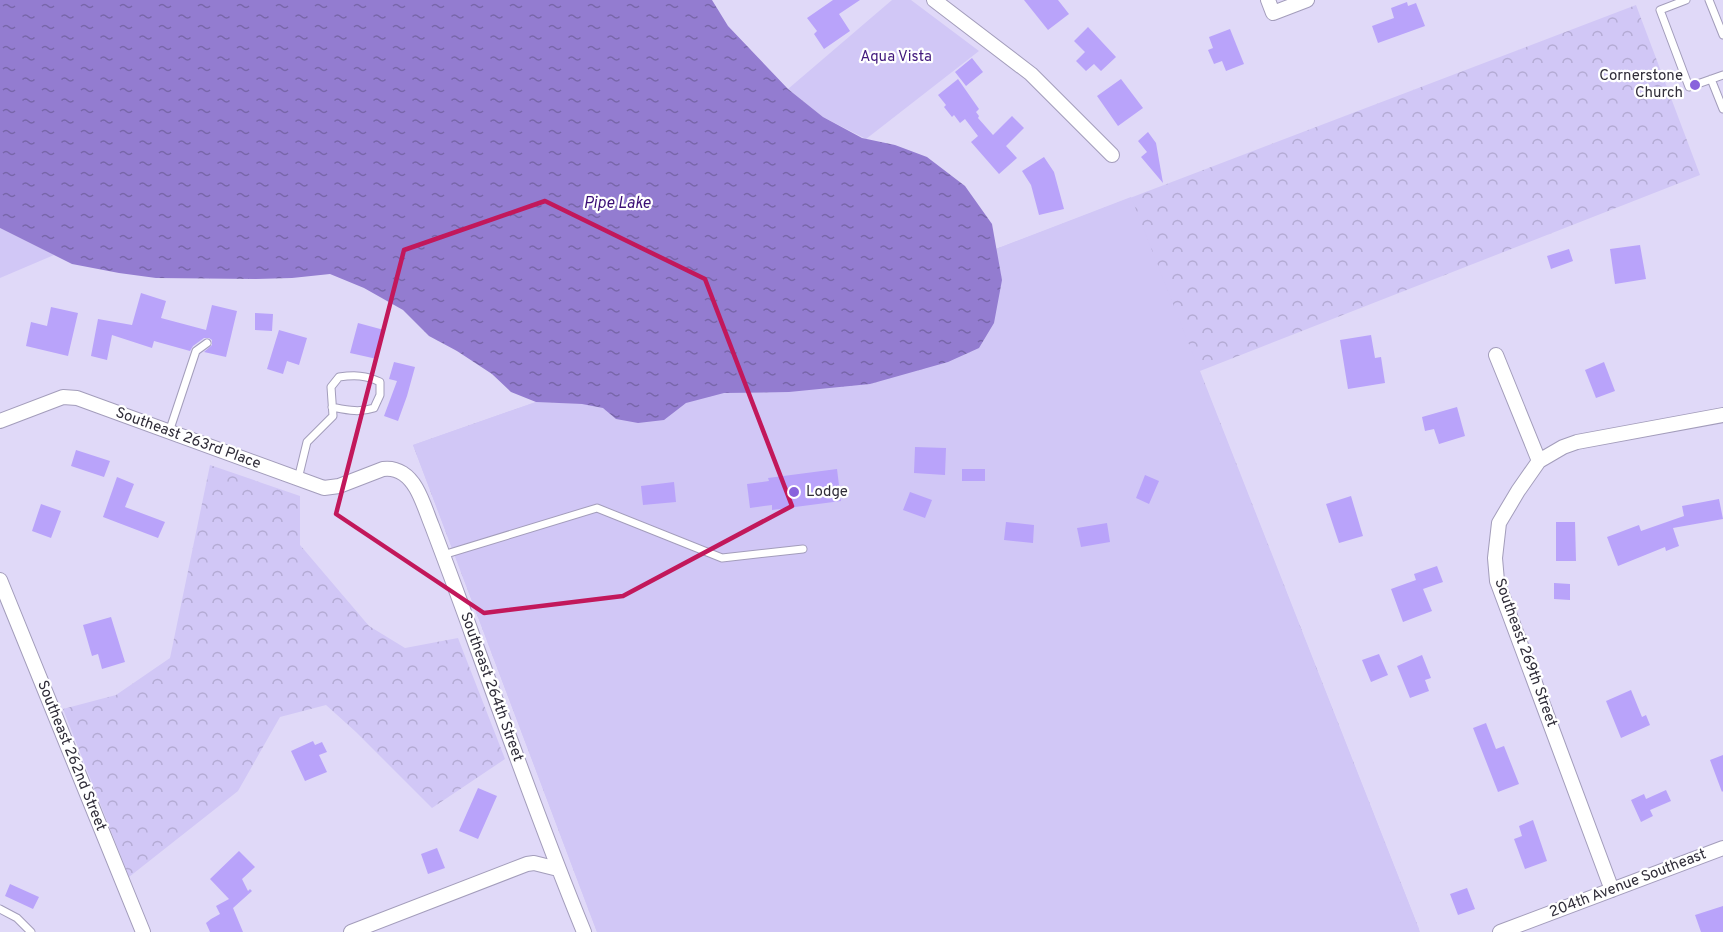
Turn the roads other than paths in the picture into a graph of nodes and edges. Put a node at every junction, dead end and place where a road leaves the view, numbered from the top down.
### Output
1 (934, 0) edge
2 (1307, 0) edge
3 (1686, 0) edge
4 (1709, 0) edge
5 (1271, 6) edge
6 (1723, 35) edge
7 (1723, 75) edge
8 (1711, 79) junction
9 (1723, 109) edge
10 (1112, 155) dead end
11 (207, 343) dead end
12 (1496, 355) dead end
13 (332, 407) junction
14 (1723, 415) edge
15 (0, 421) edge
16 (169, 432) junction
17 (1539, 460) junction
18 (375, 470) joint
19 (298, 479) junction
20 (803, 549) dead end
21 (443, 555) junction
22 (0, 580) edge
23 (6, 615) edge
24 (1723, 848) edge
25 (558, 869) junction
26 (1612, 890) junction
27 (0, 909) edge
28 (31, 932) edge
29 (143, 932) edge
30 (351, 932) edge
31 (584, 932) edge
32 (1500, 932) edge

1 - 10 street
2 - 5 street
3 - 8 lane
4 - 6 lane
7 - 8 lane
8 - 9 lane
11 - 16 lane
12 - 17 street
13 - 13 lane
13 - 19 lane
14 - 17 street
15 - 16 street, Southeast 263rd Place
16 - 19 street, Southeast 263rd Place
17 - 26 street, Southeast 269th Street
18 - 19 street, Southeast 263rd Place
18 - 21 street, Southeast 264th Street
20 - 21 lane
21 - 25 street, Southeast 264th Street
22 - 23 street, Southeast 262nd Street
23 - 29 street, Southeast 262nd Street
24 - 26 street, 204th Avenue Southeast
25 - 30 street
25 - 31 street, Southeast 264th Street
26 - 32 street, 204th Avenue Southeast
27 - 28 lane

